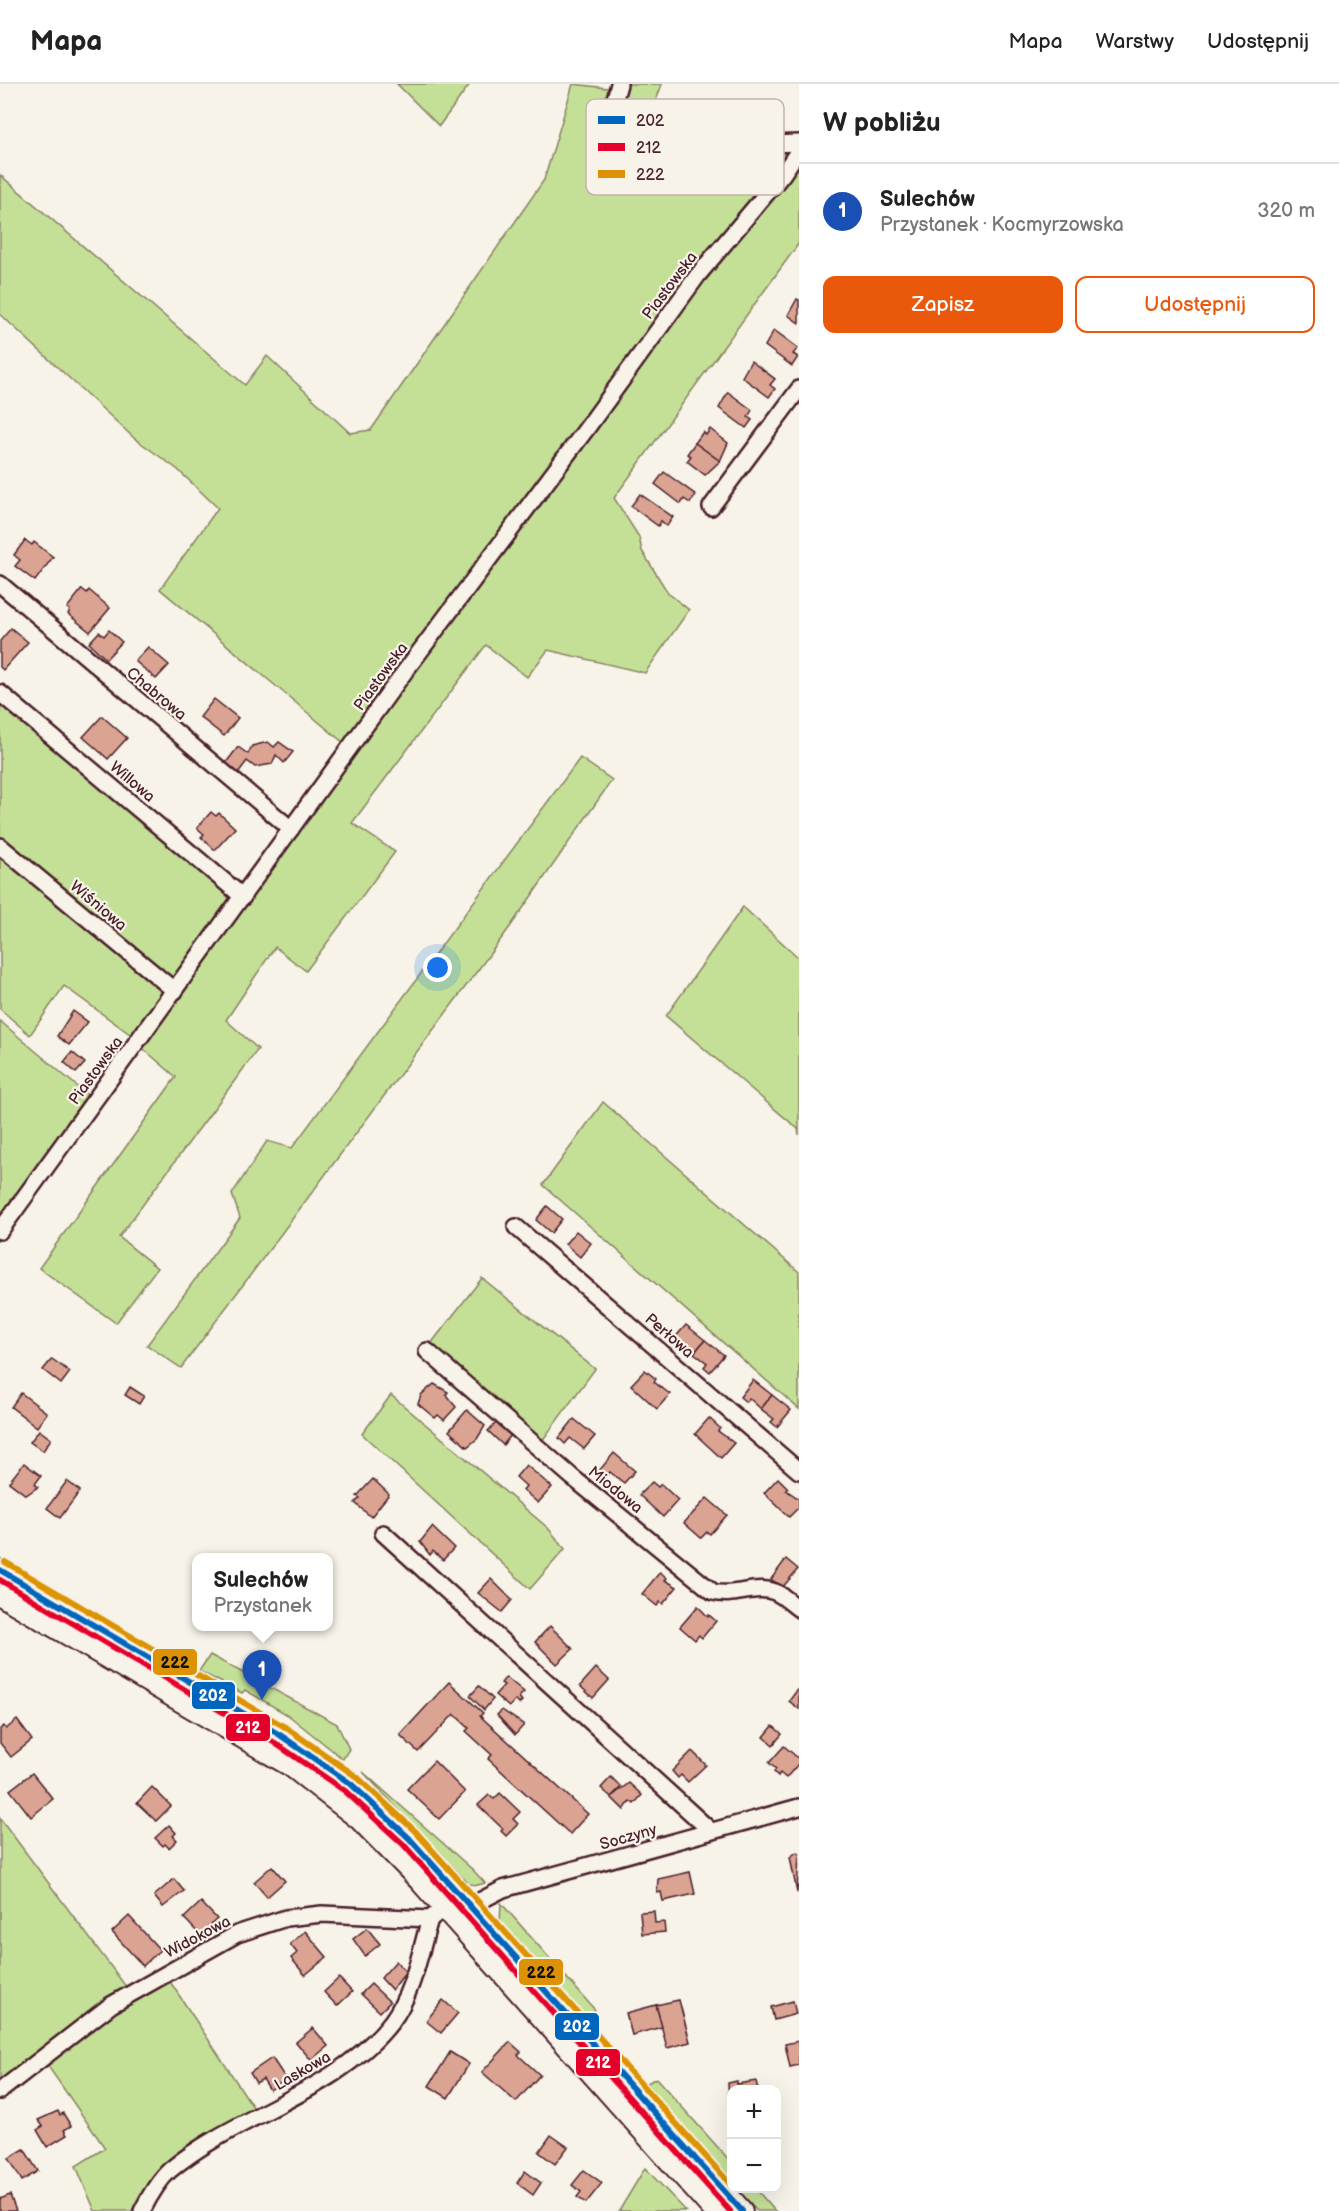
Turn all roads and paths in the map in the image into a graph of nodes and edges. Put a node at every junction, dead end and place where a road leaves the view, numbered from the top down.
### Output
1 (620, 84) edge
2 (615, 99) edge
3 (784, 143) edge
4 (799, 143) edge
5 (799, 150) edge
6 (784, 172) edge
7 (765, 195) edge
8 (799, 389) edge
9 (711, 507) dead end
10 (0, 584) edge
11 (0, 693) edge
12 (291, 829) junction
13 (0, 846) edge
14 (243, 897) junction
15 (174, 991) junction
16 (516, 1227) dead end
17 (0, 1230) edge
18 (427, 1351) dead end
19 (799, 1471) edge
20 (383, 1533) dead end
21 (0, 1570) edge
22 (0, 1595) edge
23 (799, 1609) edge
24 (799, 1807) edge
25 (711, 1831) junction
26 (470, 1906) junction
27 (437, 1913) junction
28 (0, 2091) edge
29 (141, 2211) edge
30 (714, 2211) edge
31 (742, 2211) edge

1 - 2 street
3 - 4 street
5 - 6 street, Piastowska
7 - 12 street, Piastowska
8 - 9 street
10 - 12 street, Chabrowa
11 - 14 street, Willowa
12 - 14 street, Piastowska
13 - 15 street, Wiśniowa
14 - 15 street, Piastowska
15 - 17 street, Piastowska
16 - 19 street, Perłowa
18 - 23 street, Miodowa
20 - 25 street
21 - 26 main road
22 - 27 main road
24 - 25 street, Soczyny
25 - 26 street, Soczyny
26 - 31 main road
27 - 28 street, Widokowa
27 - 29 street, Laskowa
27 - 30 main road

